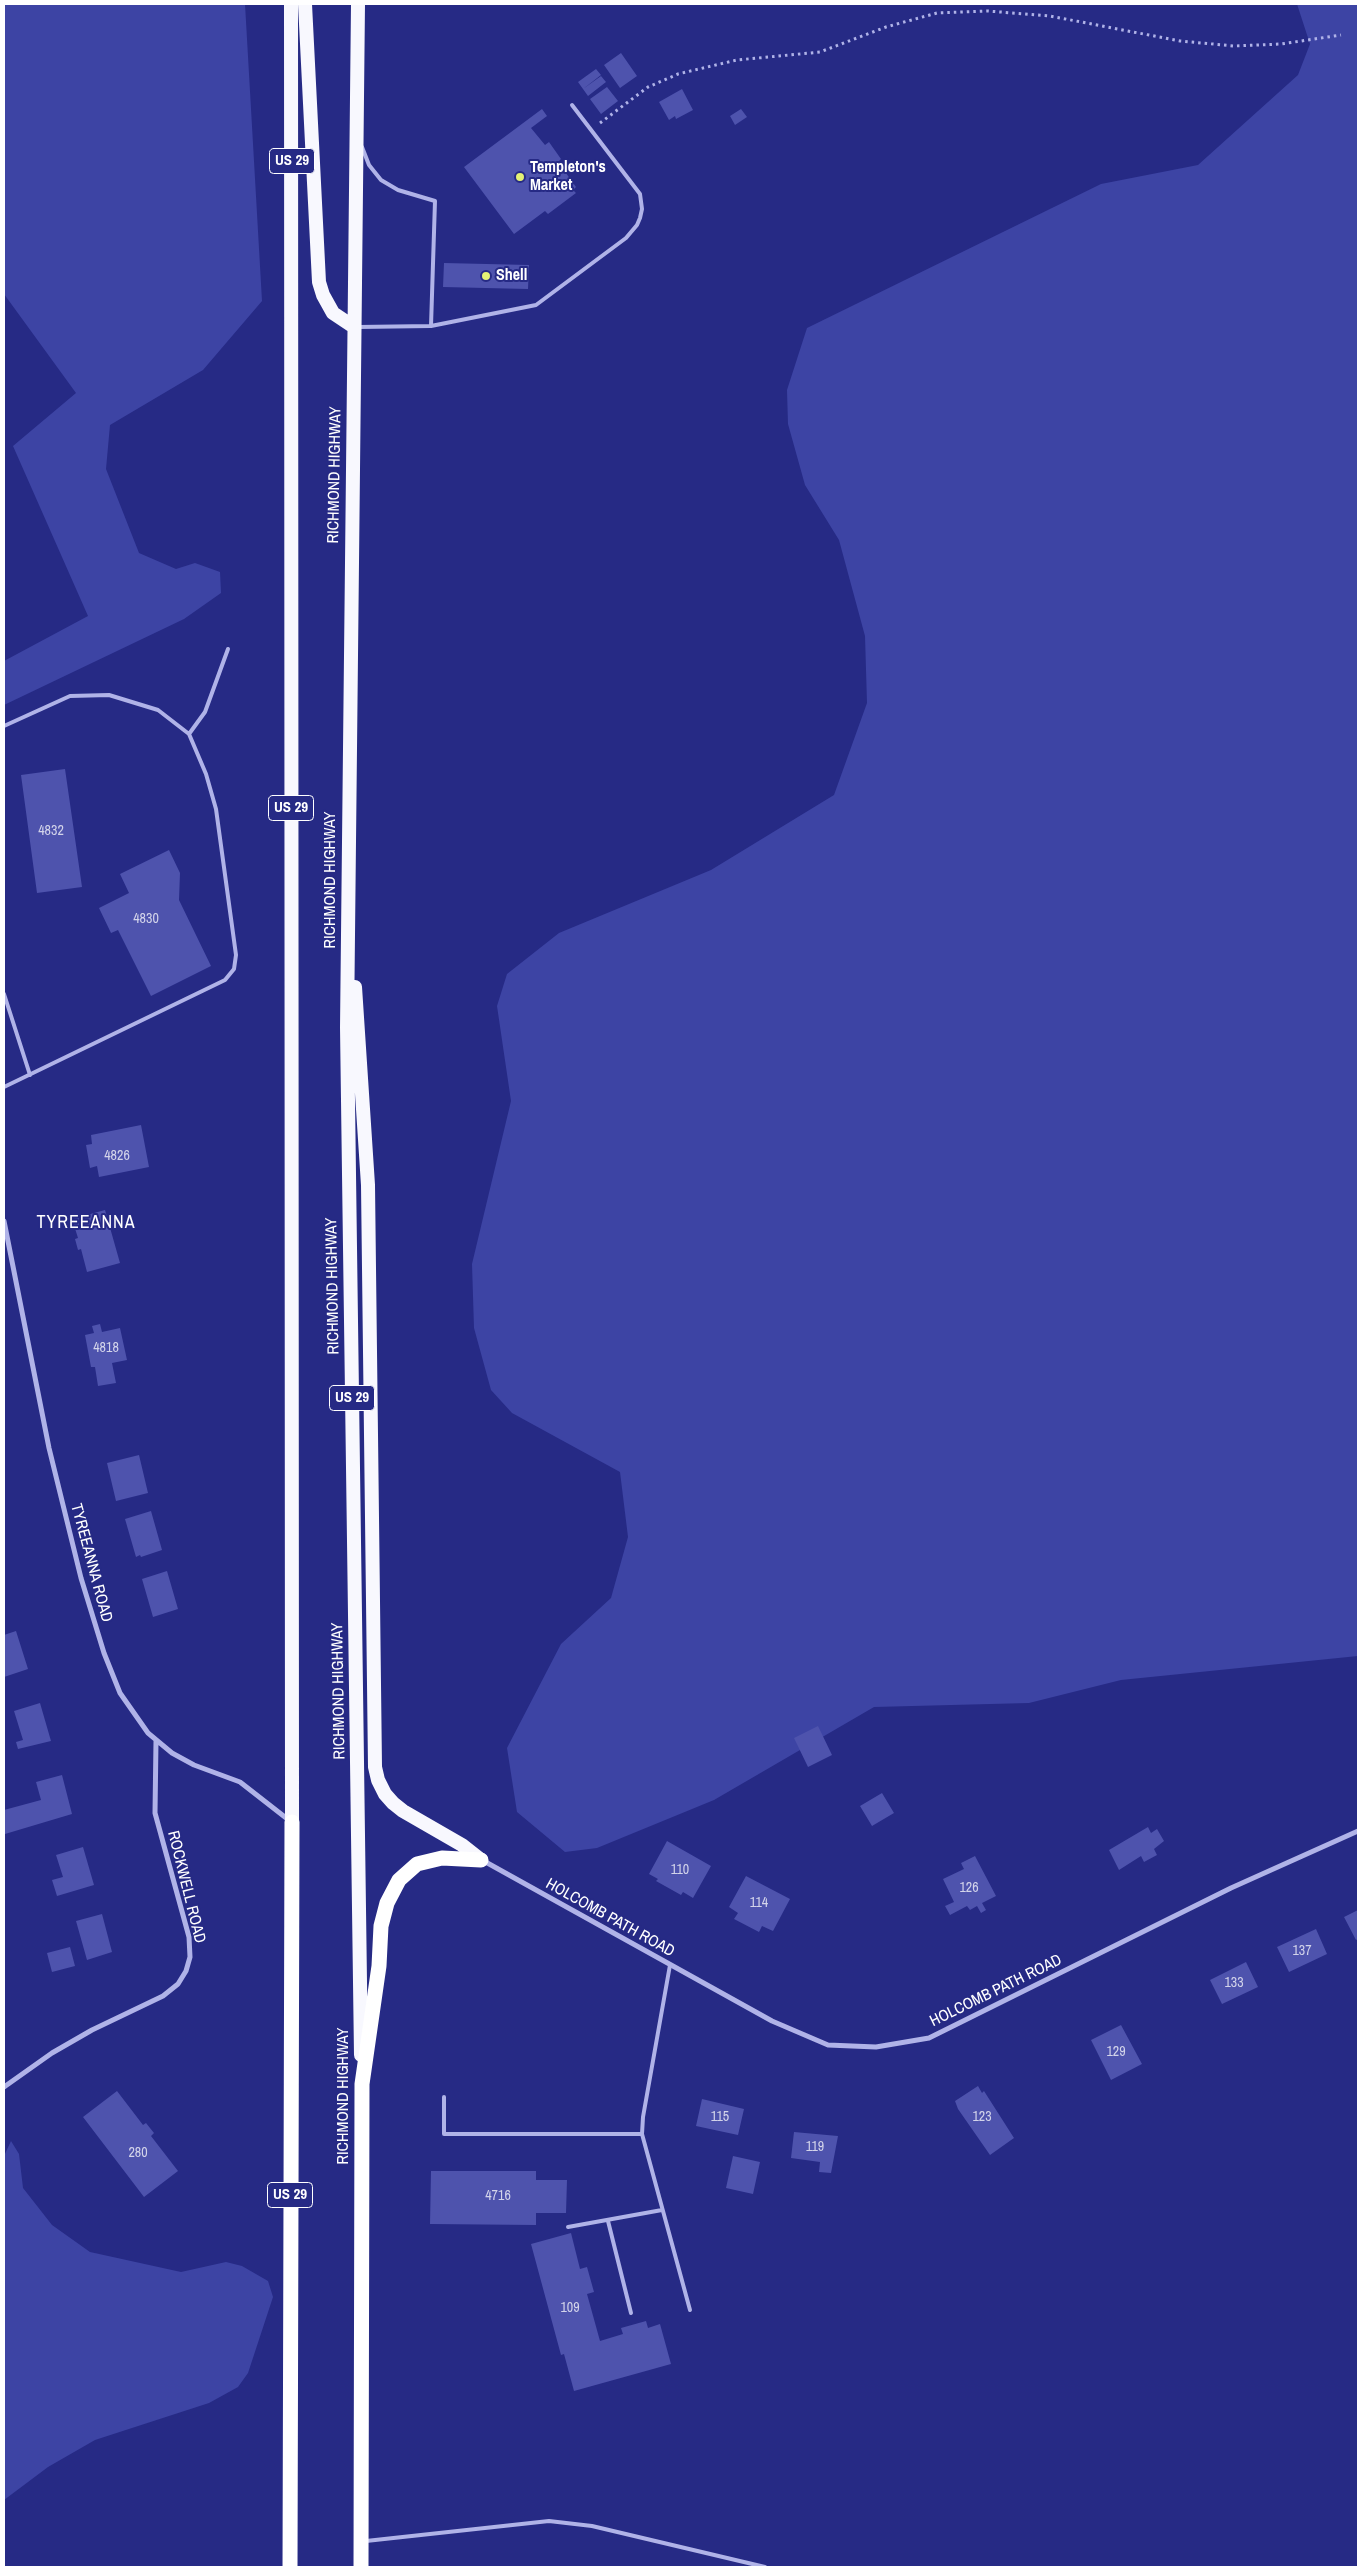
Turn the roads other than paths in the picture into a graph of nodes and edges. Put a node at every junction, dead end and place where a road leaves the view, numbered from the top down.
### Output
1 (291, 4) edge
2 (305, 4) edge
3 (358, 4) edge
4 (572, 105) dead end
5 (356, 126) junction
6 (432, 326) junction
7 (354, 327) junction
8 (228, 649) dead end
9 (4, 726) edge
10 (188, 734) junction
11 (349, 884) junction
12 (4, 994) edge
13 (30, 1075) junction
14 (4, 1087) edge
15 (4, 1221) edge
16 (10, 1252) junction
17 (4, 1254) edge
18 (156, 1741) junction
19 (292, 1822) junction
20 (1358, 1832) edge
21 (481, 1860) junction
22 (670, 1965) junction
23 (362, 2084) junction
24 (4, 2087) edge
25 (444, 2097) dead end
26 (642, 2134) junction
27 (662, 2210) junction
28 (608, 2221) junction
29 (568, 2227) dead end
30 (690, 2310) dead end
31 (632, 2313) dead end
32 (361, 2541) junction
33 (290, 2567) edge
34 (361, 2567) edge
35 (765, 2567) edge

1 - 19 highway, US 29
2 - 7 highway
3 - 5 highway, RICHMOND HIGHWAY / US 29
4 - 6 lane
5 - 6 lane
5 - 7 highway, RICHMOND HIGHWAY / US 29
6 - 7 lane
7 - 11 highway, RICHMOND HIGHWAY / US 29
8 - 10 lane
9 - 10 lane
10 - 13 lane
11 - 21 highway
11 - 23 highway, RICHMOND HIGHWAY / US 29
12 - 13 lane
13 - 14 lane
15 - 16 street, TYREEANNA ROAD
16 - 17 street
16 - 18 street, TYREEANNA ROAD
18 - 19 street, TYREEANNA ROAD
18 - 24 street, ROCKWELL ROAD
19 - 33 highway, US 29
20 - 22 street, HOLCOMB PATH ROAD
21 - 22 street, HOLCOMB PATH ROAD
21 - 23 highway
22 - 26 lane
23 - 32 highway, RICHMOND HIGHWAY / US 29
25 - 26 lane
26 - 27 lane
27 - 28 lane
27 - 30 lane
28 - 29 lane
28 - 31 lane
32 - 34 highway, RICHMOND HIGHWAY / US 29
32 - 35 lane

